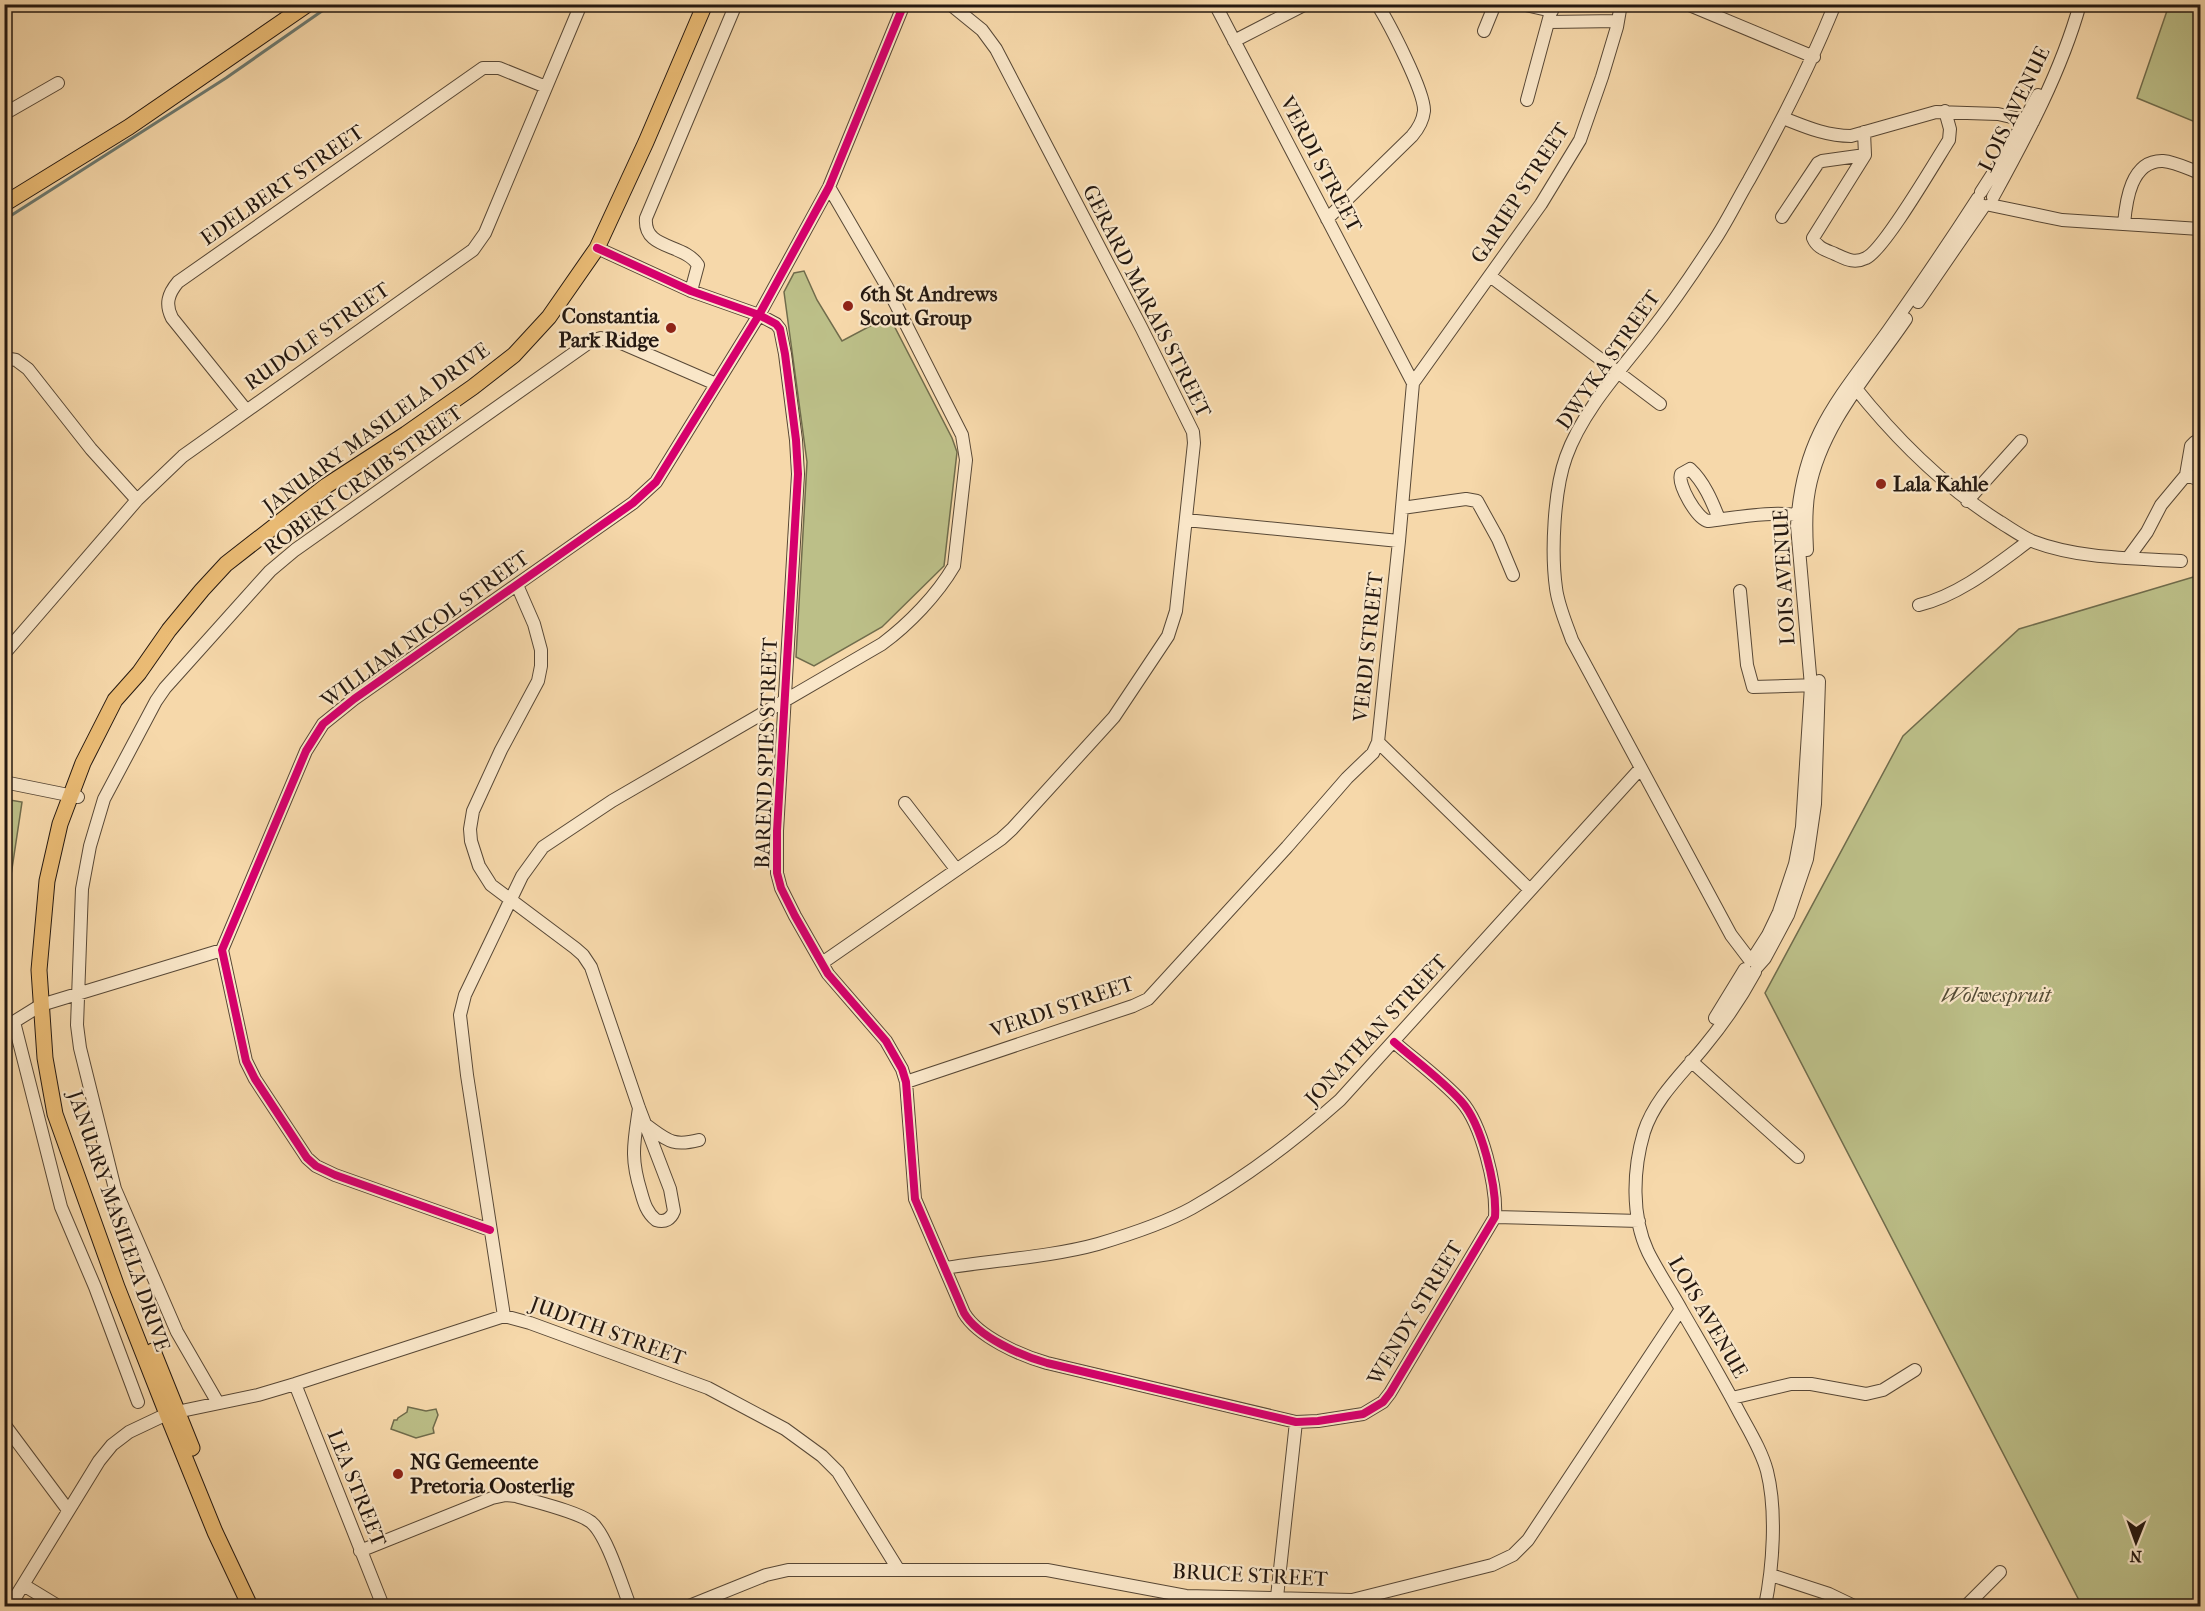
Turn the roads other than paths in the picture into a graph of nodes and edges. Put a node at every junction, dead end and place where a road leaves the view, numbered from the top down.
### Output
1 (308, 4) edge
2 (581, 4) edge
3 (705, 4) edge
4 (736, 4) edge
5 (904, 4) edge
6 (950, 4) edge
7 (1215, 4) edge
8 (1306, 4) edge
9 (1377, 4) edge
10 (1495, 4) edge
11 (1522, 4) edge
12 (1621, 4) edge
13 (1687, 4) edge
14 (1835, 4) edge
15 (2073, 4) edge
16 (2080, 4) edge
17 (1551, 12) edge
18 (1618, 21) junction
19 (1485, 31) dead end
20 (1234, 41) junction
21 (1814, 57) junction
22 (58, 83) dead end
23 (546, 87) junction
24 (1527, 99) dead end
25 (1945, 111) junction
26 (4, 114) edge
27 (1784, 118) junction
28 (2029, 121) junction
29 (1864, 132) junction
30 (1865, 154) junction
31 (2200, 172) edge
32 (829, 187) junction
33 (1987, 199) junction
34 (4, 204) edge
35 (1782, 217) dead end
36 (1327, 219) junction
37 (2124, 224) junction
38 (2200, 229) edge
39 (597, 248) junction
40 (1490, 276) junction
41 (691, 291) junction
42 (759, 315) junction
43 (4, 358) edge
44 (1618, 372) junction
45 (1413, 383) junction
46 (716, 384) junction
47 (1853, 386) junction
48 (1660, 404) dead end
49 (246, 410) junction
50 (2021, 441) dead end
51 (2200, 442) edge
52 (2186, 475) junction
53 (2200, 480) edge
54 (137, 500) junction
55 (1967, 501) junction
56 (1402, 508) junction
57 (1802, 517) junction
58 (1719, 519) dead end
59 (1186, 520) junction
60 (2030, 540) junction
61 (1399, 542) junction
62 (2128, 558) junction
63 (2181, 561) dead end
64 (1513, 575) dead end
65 (517, 585) junction
66 (1740, 591) dead end
67 (1919, 605) dead end
68 (4, 654) edge
69 (1815, 686) junction
70 (785, 701) junction
71 (1378, 742) junction
72 (1640, 769) junction
73 (4, 782) edge
74 (75, 795) junction
75 (905, 802) dead end
76 (956, 869) junction
77 (1530, 890) junction
78 (511, 900) junction
79 (222, 950) junction
80 (822, 963) junction
81 (1751, 965) junction
82 (78, 994) junction
83 (44, 1005) junction
84 (9, 1025) edge
85 (1394, 1042) junction
86 (1693, 1059) junction
87 (906, 1082) junction
88 (639, 1108) junction
89 (645, 1124) junction
90 (699, 1140) dead end
91 (1798, 1157) dead end
92 (1495, 1217) junction
93 (1639, 1221) junction
94 (490, 1230) junction
95 (945, 1268) junction
96 (1681, 1309) junction
97 (504, 1316) junction
98 (1915, 1370) dead end
99 (295, 1384) junction
100 (1732, 1398) junction
101 (138, 1402) dead end
102 (218, 1403) junction
103 (172, 1412) junction
104 (1296, 1422) junction
105 (4, 1424) edge
106 (68, 1510) junction
107 (360, 1551) junction
108 (898, 1569) junction
109 (2000, 1572) dead end
110 (1771, 1575) junction
111 (25, 1586) junction
112 (1277, 1597) junction
113 (720, 1601) edge
114 (1352, 1603) edge
115 (10, 1606) edge
116 (58, 1606) edge
117 (250, 1606) edge
118 (383, 1606) edge
119 (630, 1606) edge
120 (689, 1606) edge
121 (1765, 1606) edge
122 (1854, 1606) edge
123 (1966, 1606) edge

1 - 34 main road
2 - 23 street, RUDOLF STREET
3 - 39 main road, JANUARY MASILELA DRIVE
4 - 41 street
5 - 32 street, WILLIAM NICOL STREET
6 - 59 street, GERARD MARAIS STREET
7 - 20 street, VERDI STREET
8 - 20 street
9 - 36 street
10 - 19 street
11 - 17 street
12 - 18 street, GARIEP STREET
13 - 21 street
14 - 21 street, DWYKA STREET
15 - 28 street, LOIS AVENUE
16 - 28 street, LOIS AVENUE
17 - 18 street
17 - 24 street
18 - 40 street, GARIEP STREET
20 - 36 street, VERDI STREET
21 - 27 street, DWYKA STREET
22 - 26 street
23 - 49 street, RUDOLF STREET
23 - 49 street, EDELBERT STREET
25 - 28 street
25 - 29 street
25 - 30 street
27 - 29 street
27 - 44 street, DWYKA STREET
28 - 33 street, LOIS AVENUE
29 - 30 street
30 - 35 street
31 - 37 street
32 - 42 street, WILLIAM NICOL STREET
32 - 70 street
33 - 37 street
33 - 47 street, LOIS AVENUE
36 - 45 street, VERDI STREET
37 - 38 street
39 - 41 street
39 - 74 main road, JANUARY MASILELA DRIVE
40 - 44 street
40 - 45 street, GARIEP STREET
41 - 42 street
42 - 46 street, WILLIAM NICOL STREET
42 - 70 street, BAREND SPIES STREET
43 - 54 street
44 - 48 street
44 - 72 street, DWYKA STREET
45 - 56 street, VERDI STREET
46 - 65 street, WILLIAM NICOL STREET
46 - 82 street, ROBERT CRAIB STREET
47 - 55 street
47 - 57 street, LOIS AVENUE
49 - 54 street, RUDOLF STREET
50 - 55 street
51 - 52 street
52 - 53 street
52 - 62 street
54 - 68 street, RUDOLF STREET
55 - 60 street
56 - 61 street, VERDI STREET
56 - 64 street
57 - 58 street
57 - 69 street, LOIS AVENUE
59 - 61 street
59 - 76 street, GERARD MARAIS STREET
60 - 62 street
60 - 67 street
61 - 71 street, VERDI STREET
62 - 63 street
65 - 78 street
65 - 79 street, WILLIAM NICOL STREET
66 - 69 street
69 - 81 street, LOIS AVENUE
70 - 78 street
70 - 80 street, BAREND SPIES STREET
71 - 77 street
71 - 87 street, VERDI STREET
72 - 77 street, JONATHAN STREET
72 - 81 street, DWYKA STREET
73 - 74 street
74 - 83 main road, JANUARY MASILELA DRIVE
75 - 76 street
76 - 80 street, GERARD MARAIS STREET
77 - 85 street, JONATHAN STREET
78 - 88 street
78 - 94 street
79 - 82 street
79 - 94 street
80 - 87 street, BAREND SPIES STREET
81 - 86 street, LOIS AVENUE
82 - 83 street
82 - 102 street, ROBERT CRAIB STREET
83 - 84 street
83 - 103 main road, JANUARY MASILELA DRIVE
84 - 101 street
85 - 92 street
85 - 95 street, JONATHAN STREET
86 - 91 street
86 - 93 street, LOIS AVENUE
87 - 95 street, BAREND SPIES STREET
88 - 89 street
88 - 89 street
89 - 90 street
92 - 93 street
92 - 104 street, WENDY STREET
93 - 96 street, LOIS AVENUE
94 - 97 street
95 - 104 street, WENDY STREET
96 - 100 street, LOIS AVENUE
96 - 114 street, BRUCE STREET
97 - 99 street, JUDITH STREET
97 - 108 street, JUDITH STREET
98 - 100 street
99 - 102 street, JUDITH STREET
99 - 107 street, LEA STREET
100 - 110 street, LOIS AVENUE
102 - 103 street, JUDITH STREET
103 - 106 street, JUDITH STREET
103 - 117 main road, JANUARY MASILELA DRIVE
104 - 112 street
105 - 106 street
106 - 111 street, JUDITH STREET
107 - 118 street, LEA STREET
107 - 119 street
108 - 112 street, BRUCE STREET
108 - 113 street, BRUCE STREET
109 - 123 street
110 - 121 street, LOIS AVENUE
110 - 122 street
111 - 115 street, JUDITH STREET
111 - 116 street
112 - 114 street, BRUCE STREET
113 - 120 street, BRUCE STREET

